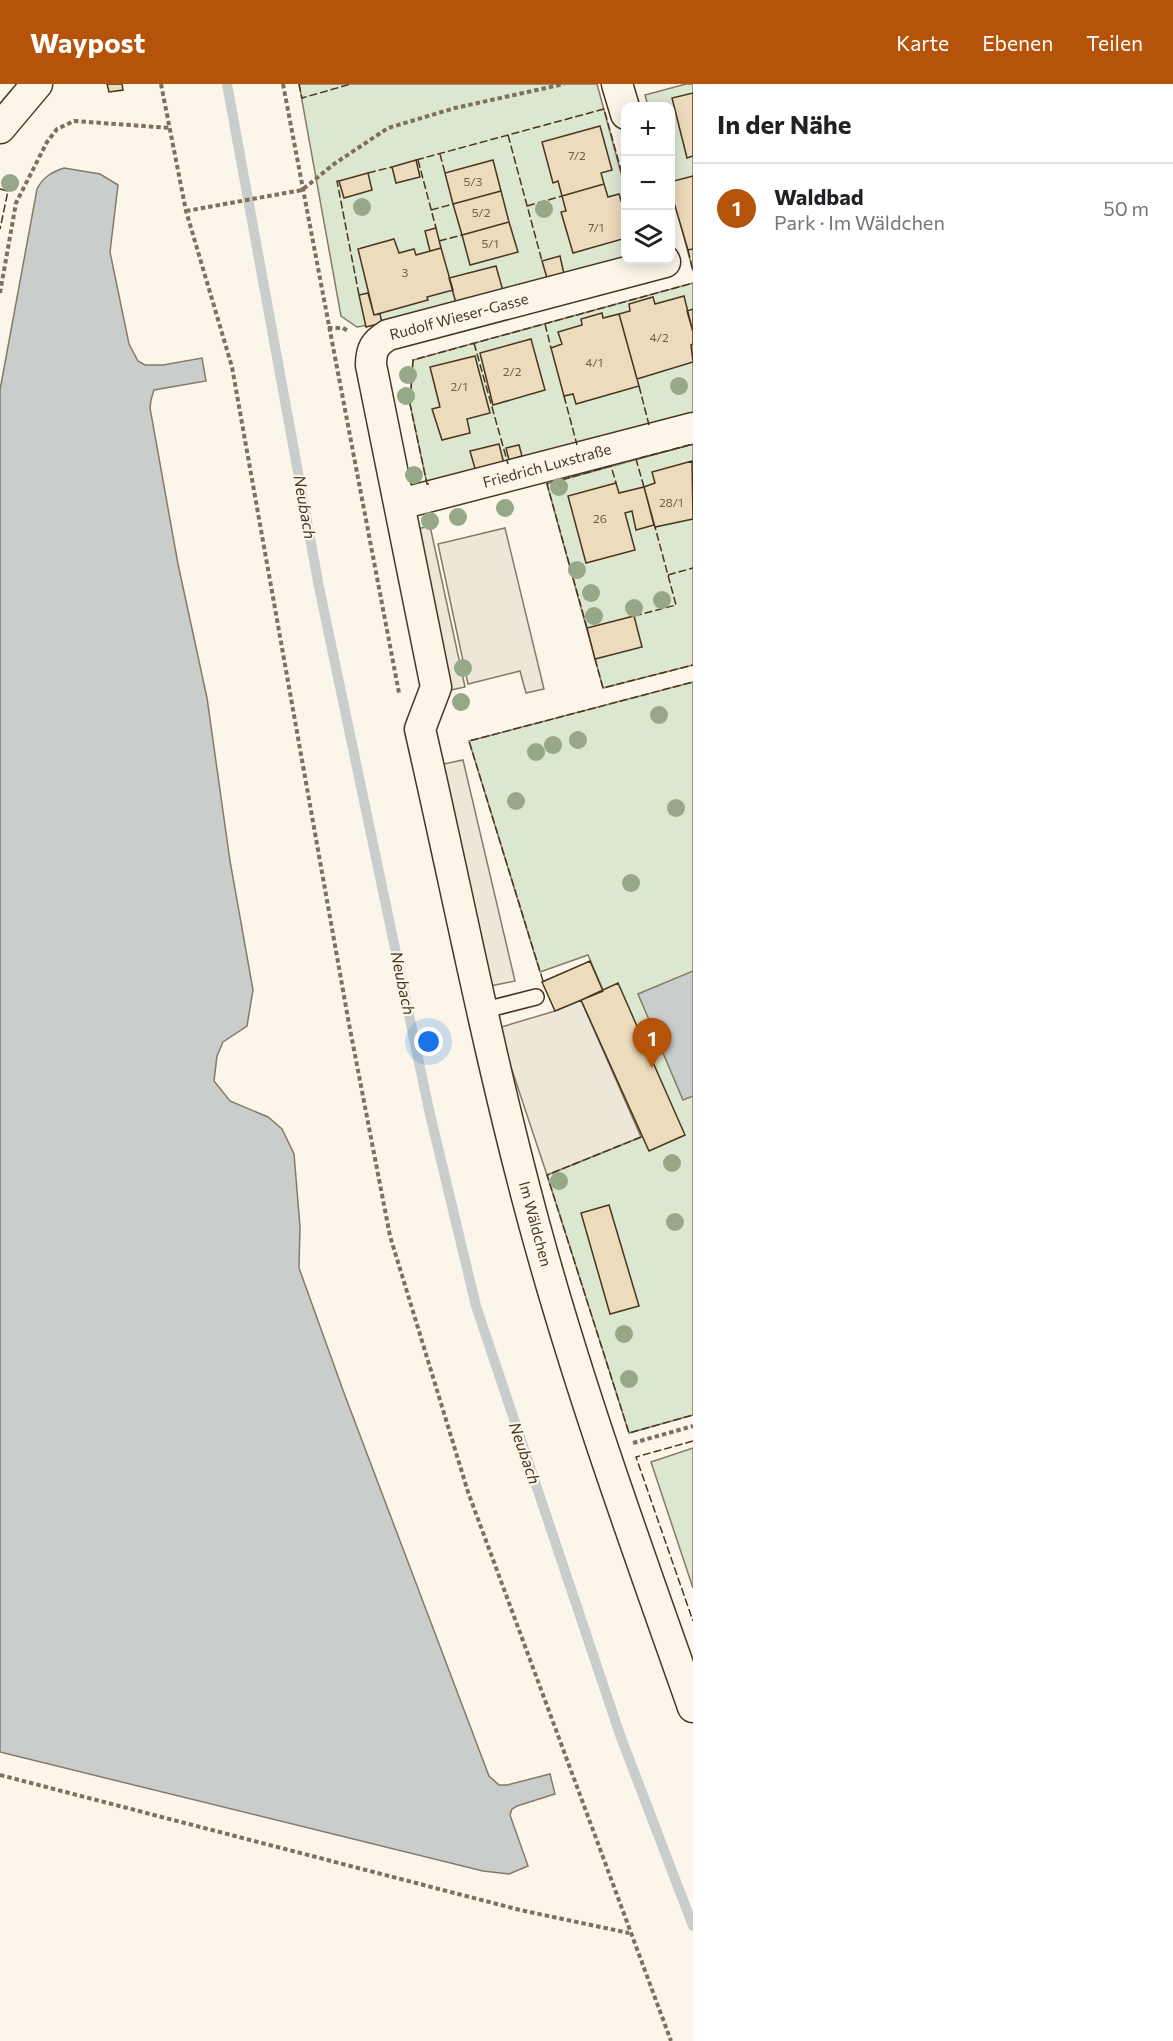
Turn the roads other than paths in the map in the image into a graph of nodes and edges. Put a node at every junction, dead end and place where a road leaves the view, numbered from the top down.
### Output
1 (37, 84) edge
2 (617, 84) edge
3 (622, 102) edge
4 (0, 128) edge
5 (657, 264) edge
6 (693, 428) edge
7 (400, 504) junction
8 (536, 997) dead end
9 (481, 1011) junction
10 (693, 1707) edge

1 - 4 street
2 - 3 street
5 - 7 street, Rudolf Wieser-Gasse
6 - 7 street, Friedrich Luxstraße
7 - 9 street, Im Wäldchen
8 - 9 lane
9 - 10 street, Im Wäldchen

